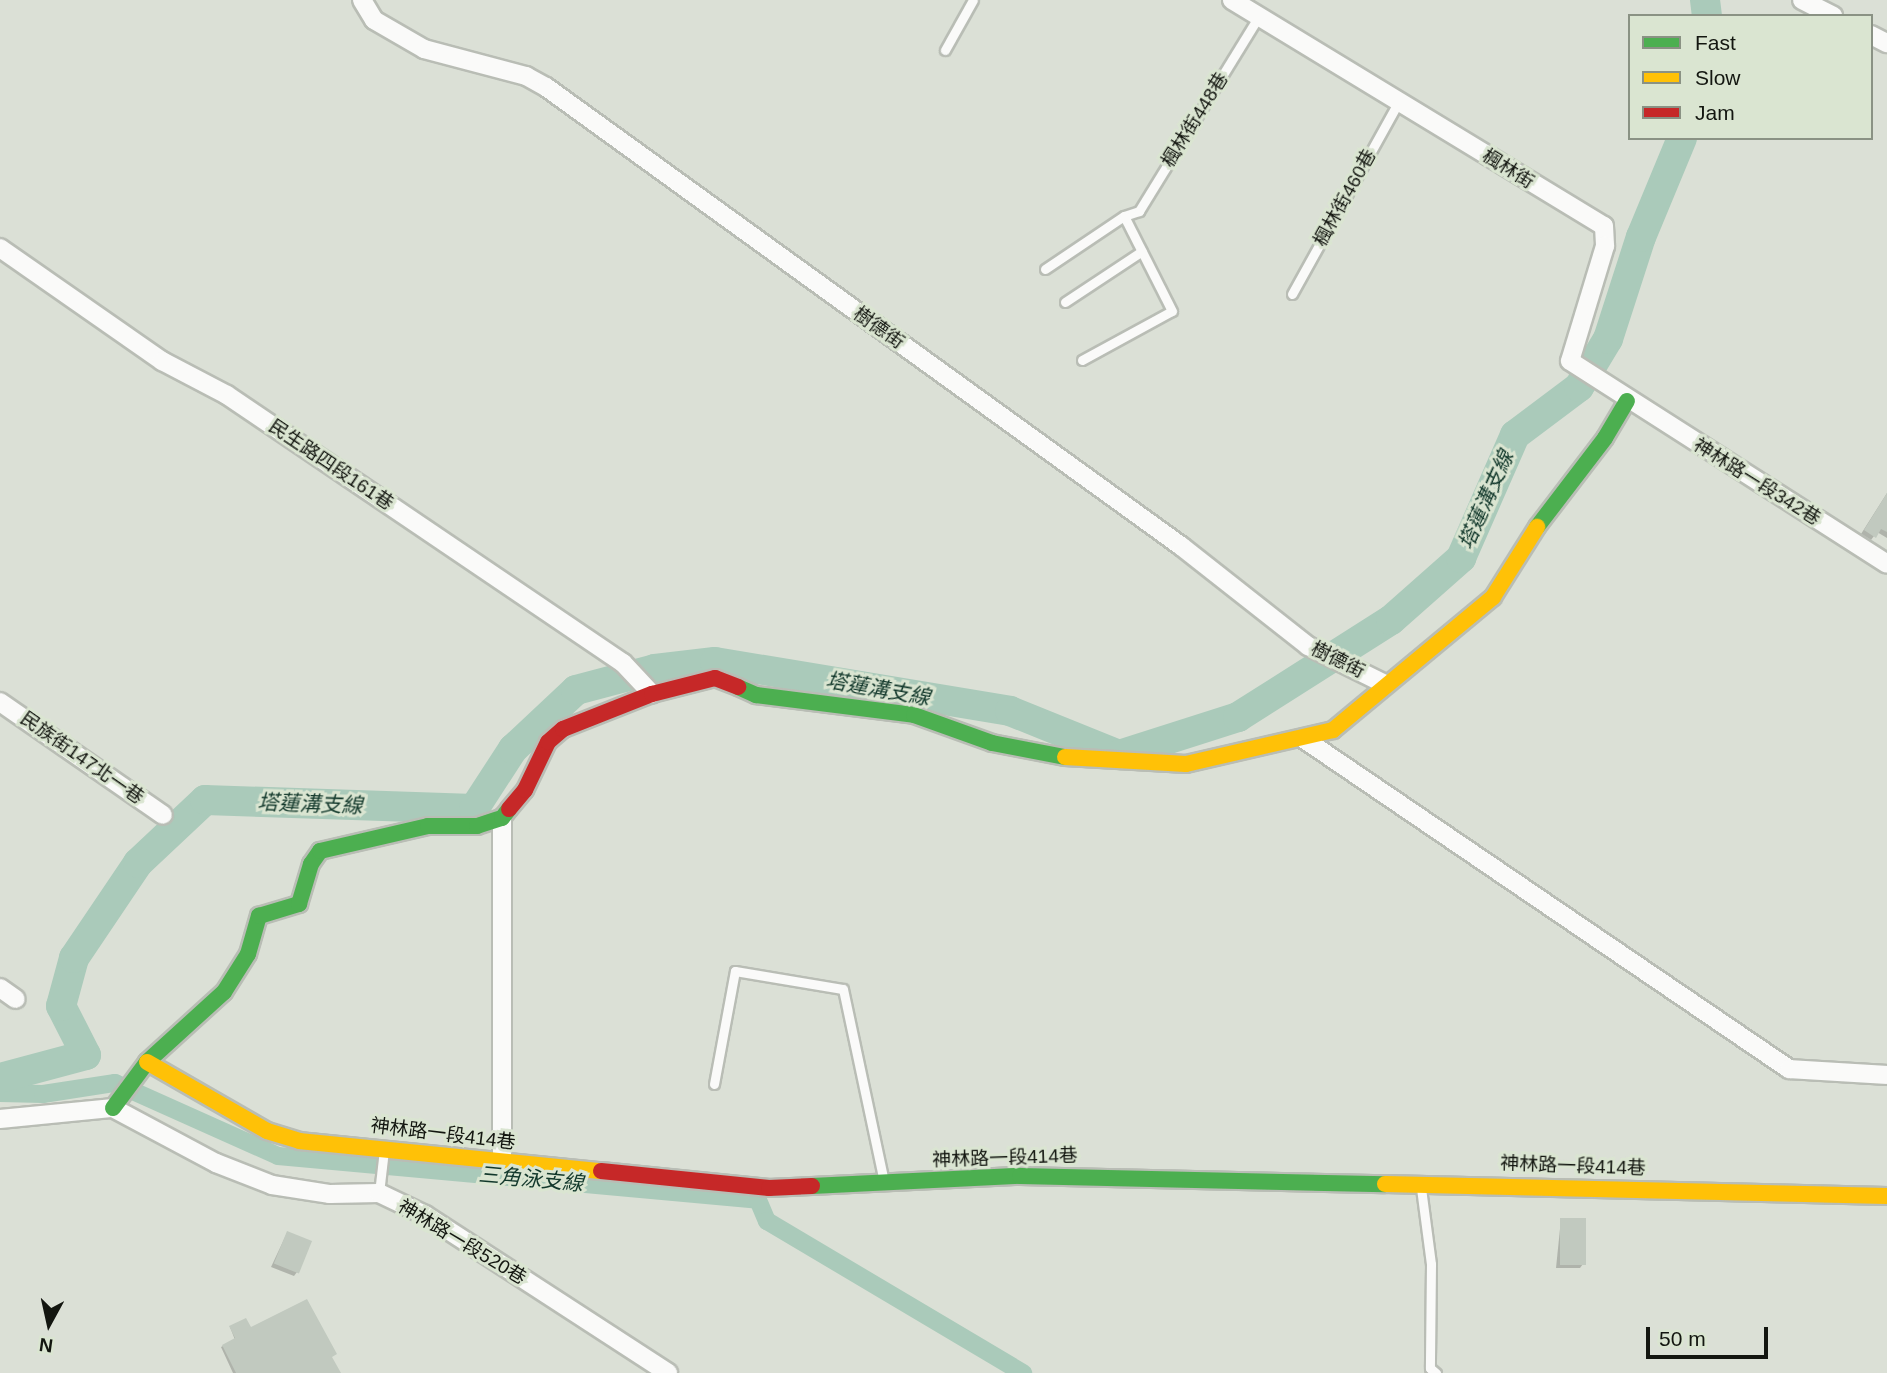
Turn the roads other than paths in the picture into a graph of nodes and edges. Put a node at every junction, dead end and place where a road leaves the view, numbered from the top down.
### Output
1 (362, 0) edge
2 (974, 0) edge
3 (1232, 0) edge
4 (1802, 0) edge
5 (1829, 14) edge
6 (1259, 16) junction
7 (945, 50) dead end
8 (1399, 101) junction
9 (1124, 216) junction
10 (0, 247) edge
11 (1142, 251) junction
12 (1045, 270) dead end
13 (1292, 294) dead end
14 (1065, 302) dead end
15 (1082, 359) dead end
16 (1627, 401) junction
17 (1887, 564) edge
18 (1385, 684) junction
19 (652, 694) junction
20 (0, 702) edge
21 (1304, 739) junction
22 (163, 815) dead end
23 (502, 818) junction
24 (0, 988) edge
25 (16, 999) dead end
26 (147, 1062) junction
27 (1887, 1075) edge
28 (714, 1084) dead end
29 (113, 1108) junction
30 (0, 1119) edge
31 (384, 1146) junction
32 (502, 1162) junction
33 (1420, 1183) junction
34 (884, 1184) junction
35 (379, 1193) junction
36 (1887, 1196) edge
37 (668, 1373) edge
38 (1436, 1373) edge

1 - 18 street, 樹德街
2 - 7 lane
3 - 6 street, 楓林街
4 - 5 street
6 - 8 street, 楓林街
6 - 9 lane, 楓林街448巷
8 - 13 lane, 楓林街460巷
8 - 16 street, 楓林街
9 - 11 lane
9 - 12 lane, 楓林街448巷
10 - 19 street, 民生路四段161巷
11 - 14 lane
11 - 15 lane
16 - 17 street, 神林路一段342巷
16 - 18 street
18 - 21 street
19 - 21 street
19 - 23 street
20 - 22 street, 民族街147北一巷
21 - 27 street
23 - 26 street
23 - 32 street
24 - 25 street
26 - 29 street
26 - 31 street, 神林路一段414巷
28 - 34 lane
29 - 30 street
29 - 35 street, 神林路一段520巷
31 - 32 street, 神林路一段414巷
31 - 35 lane
32 - 34 street, 神林路一段414巷
33 - 34 street, 神林路一段414巷
33 - 36 street, 神林路一段414巷
33 - 38 lane
35 - 37 street, 神林路一段520巷

